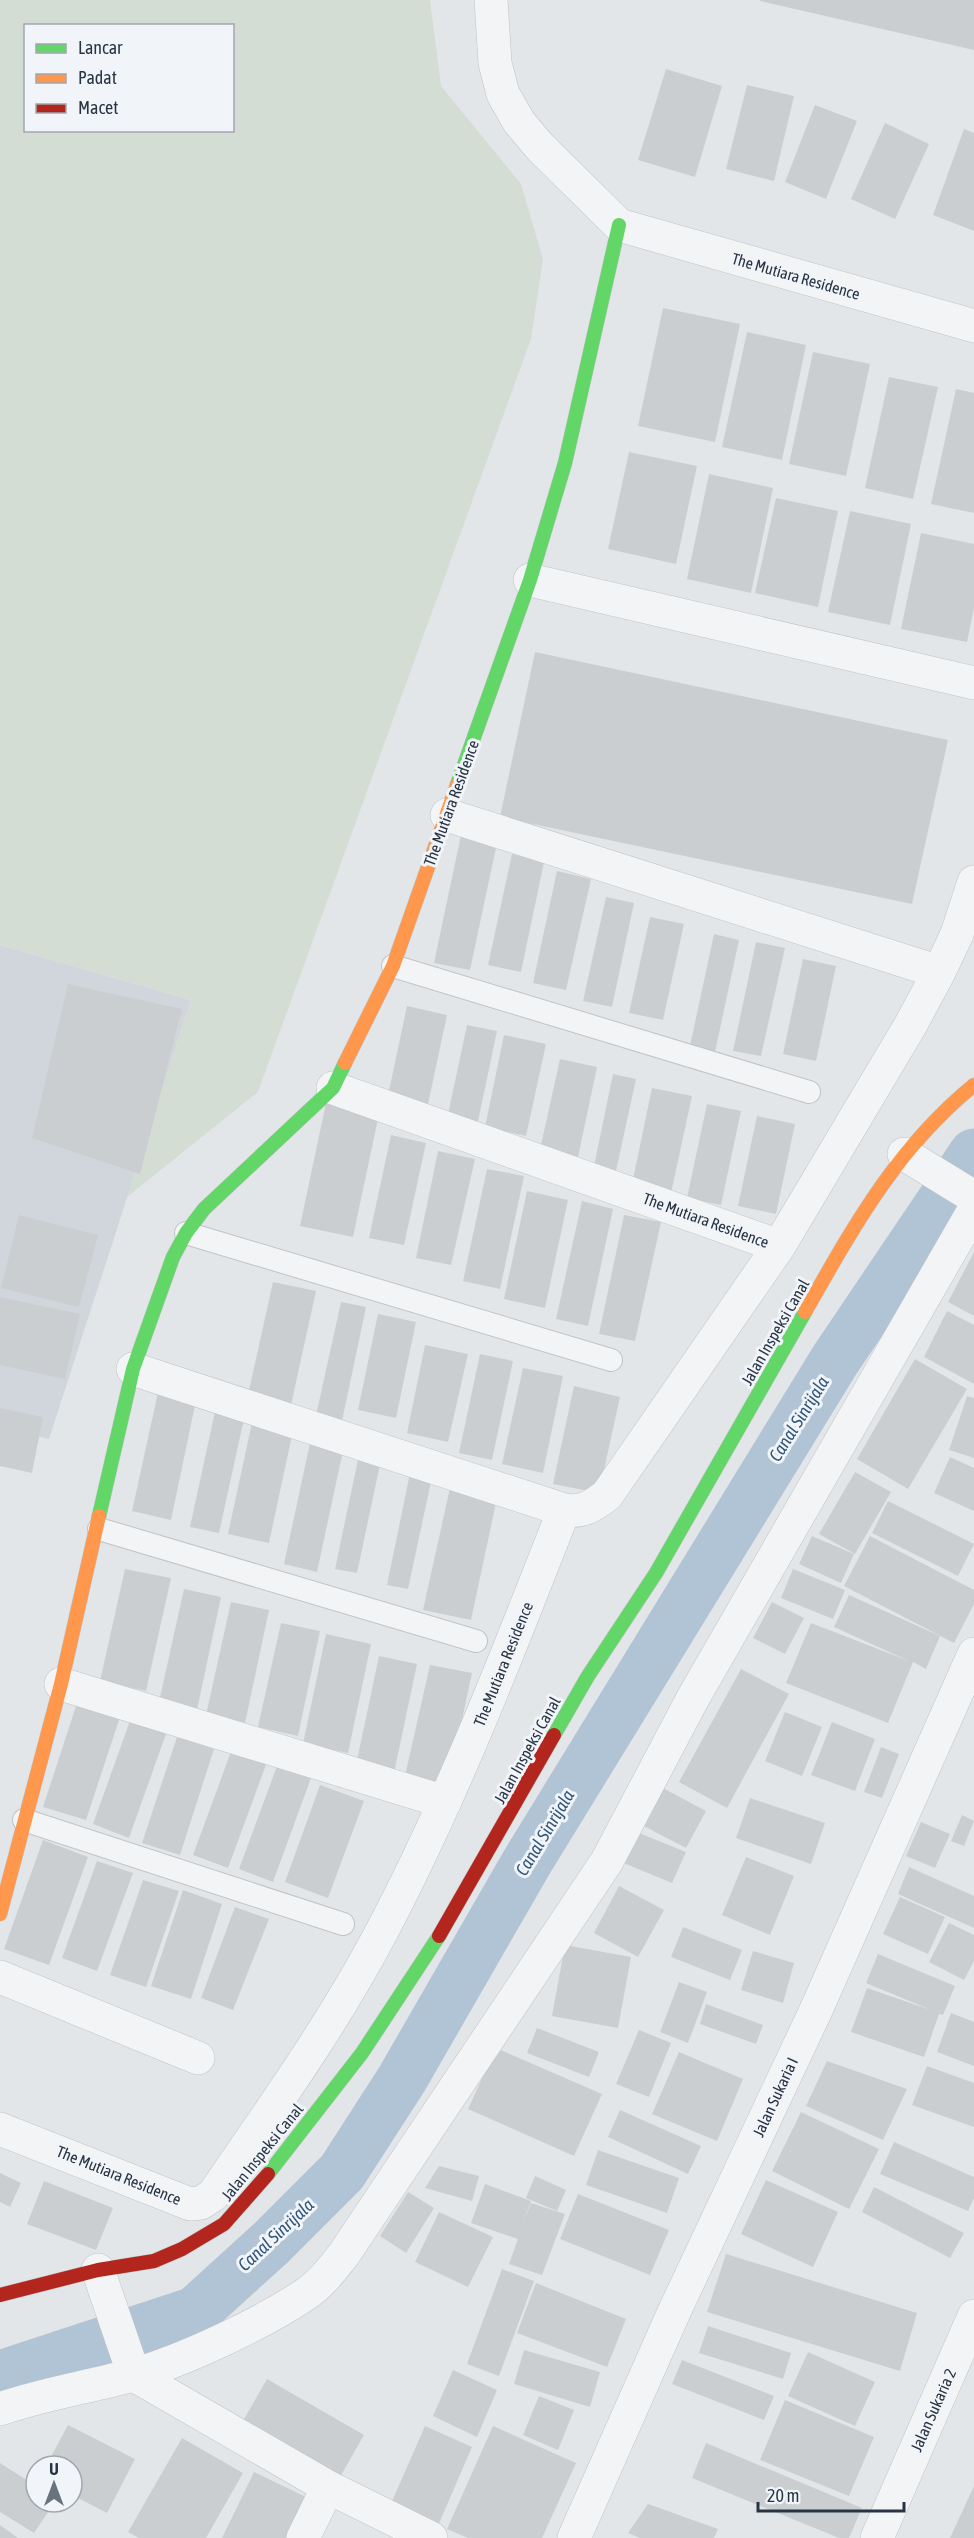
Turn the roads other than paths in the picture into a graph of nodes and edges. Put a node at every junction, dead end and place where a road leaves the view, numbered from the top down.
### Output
1 (491, 0) edge
2 (619, 225) junction
3 (974, 327) edge
4 (530, 580) junction
5 (974, 683) edge
6 (447, 815) junction
7 (974, 882) edge
8 (393, 966) junction
9 (939, 972) junction
10 (974, 1085) edge
11 (333, 1088) junction
12 (809, 1092) dead end
13 (908, 1157) junction
14 (972, 1200) edge
15 (186, 1233) junction
16 (779, 1246) junction
17 (611, 1360) dead end
18 (134, 1369) junction
19 (564, 1510) junction
20 (99, 1529) junction
21 (476, 1641) dead end
22 (974, 1654) edge
23 (62, 1684) junction
24 (445, 1802) junction
25 (24, 1820) junction
26 (0, 1914) edge
27 (343, 1924) dead end
28 (0, 1977) edge
29 (198, 2058) dead end
30 (0, 2129) edge
31 (101, 2279) junction
32 (0, 2295) edge
33 (974, 2316) edge
34 (132, 2366) junction
35 (0, 2409) edge
36 (328, 2487) junction
37 (303, 2538) edge
38 (431, 2538) edge
39 (574, 2538) edge
40 (877, 2538) edge

1 - 2 street, The Mutiara Residence
2 - 3 street, The Mutiara Residence
2 - 4 street, The Mutiara Residence
4 - 5 street
4 - 6 street, The Mutiara Residence
6 - 8 street, The Mutiara Residence
6 - 9 street
7 - 9 street, The Mutiara Residence
8 - 11 street, The Mutiara Residence
8 - 12 lane
9 - 16 street, The Mutiara Residence
10 - 13 street, Jalan Inspeksi Canal
11 - 15 street, The Mutiara Residence
11 - 16 street, The Mutiara Residence
13 - 14 street
13 - 31 street, Jalan Inspeksi Canal
14 - 34 street
15 - 17 lane
15 - 18 street, The Mutiara Residence
16 - 19 street
18 - 19 street
18 - 20 street, The Mutiara Residence
19 - 24 street, The Mutiara Residence
20 - 21 lane
20 - 23 street, The Mutiara Residence
22 - 39 street, Jalan Sukaria I
23 - 24 street
23 - 25 street, The Mutiara Residence
24 - 30 street, The Mutiara Residence
25 - 26 street, The Mutiara Residence
25 - 27 lane
28 - 29 street
31 - 32 street, Jalan Inspeksi Canal
31 - 34 street
33 - 40 street, Jalan Sukaria 2
34 - 35 street
34 - 36 street
36 - 37 street
36 - 38 street

